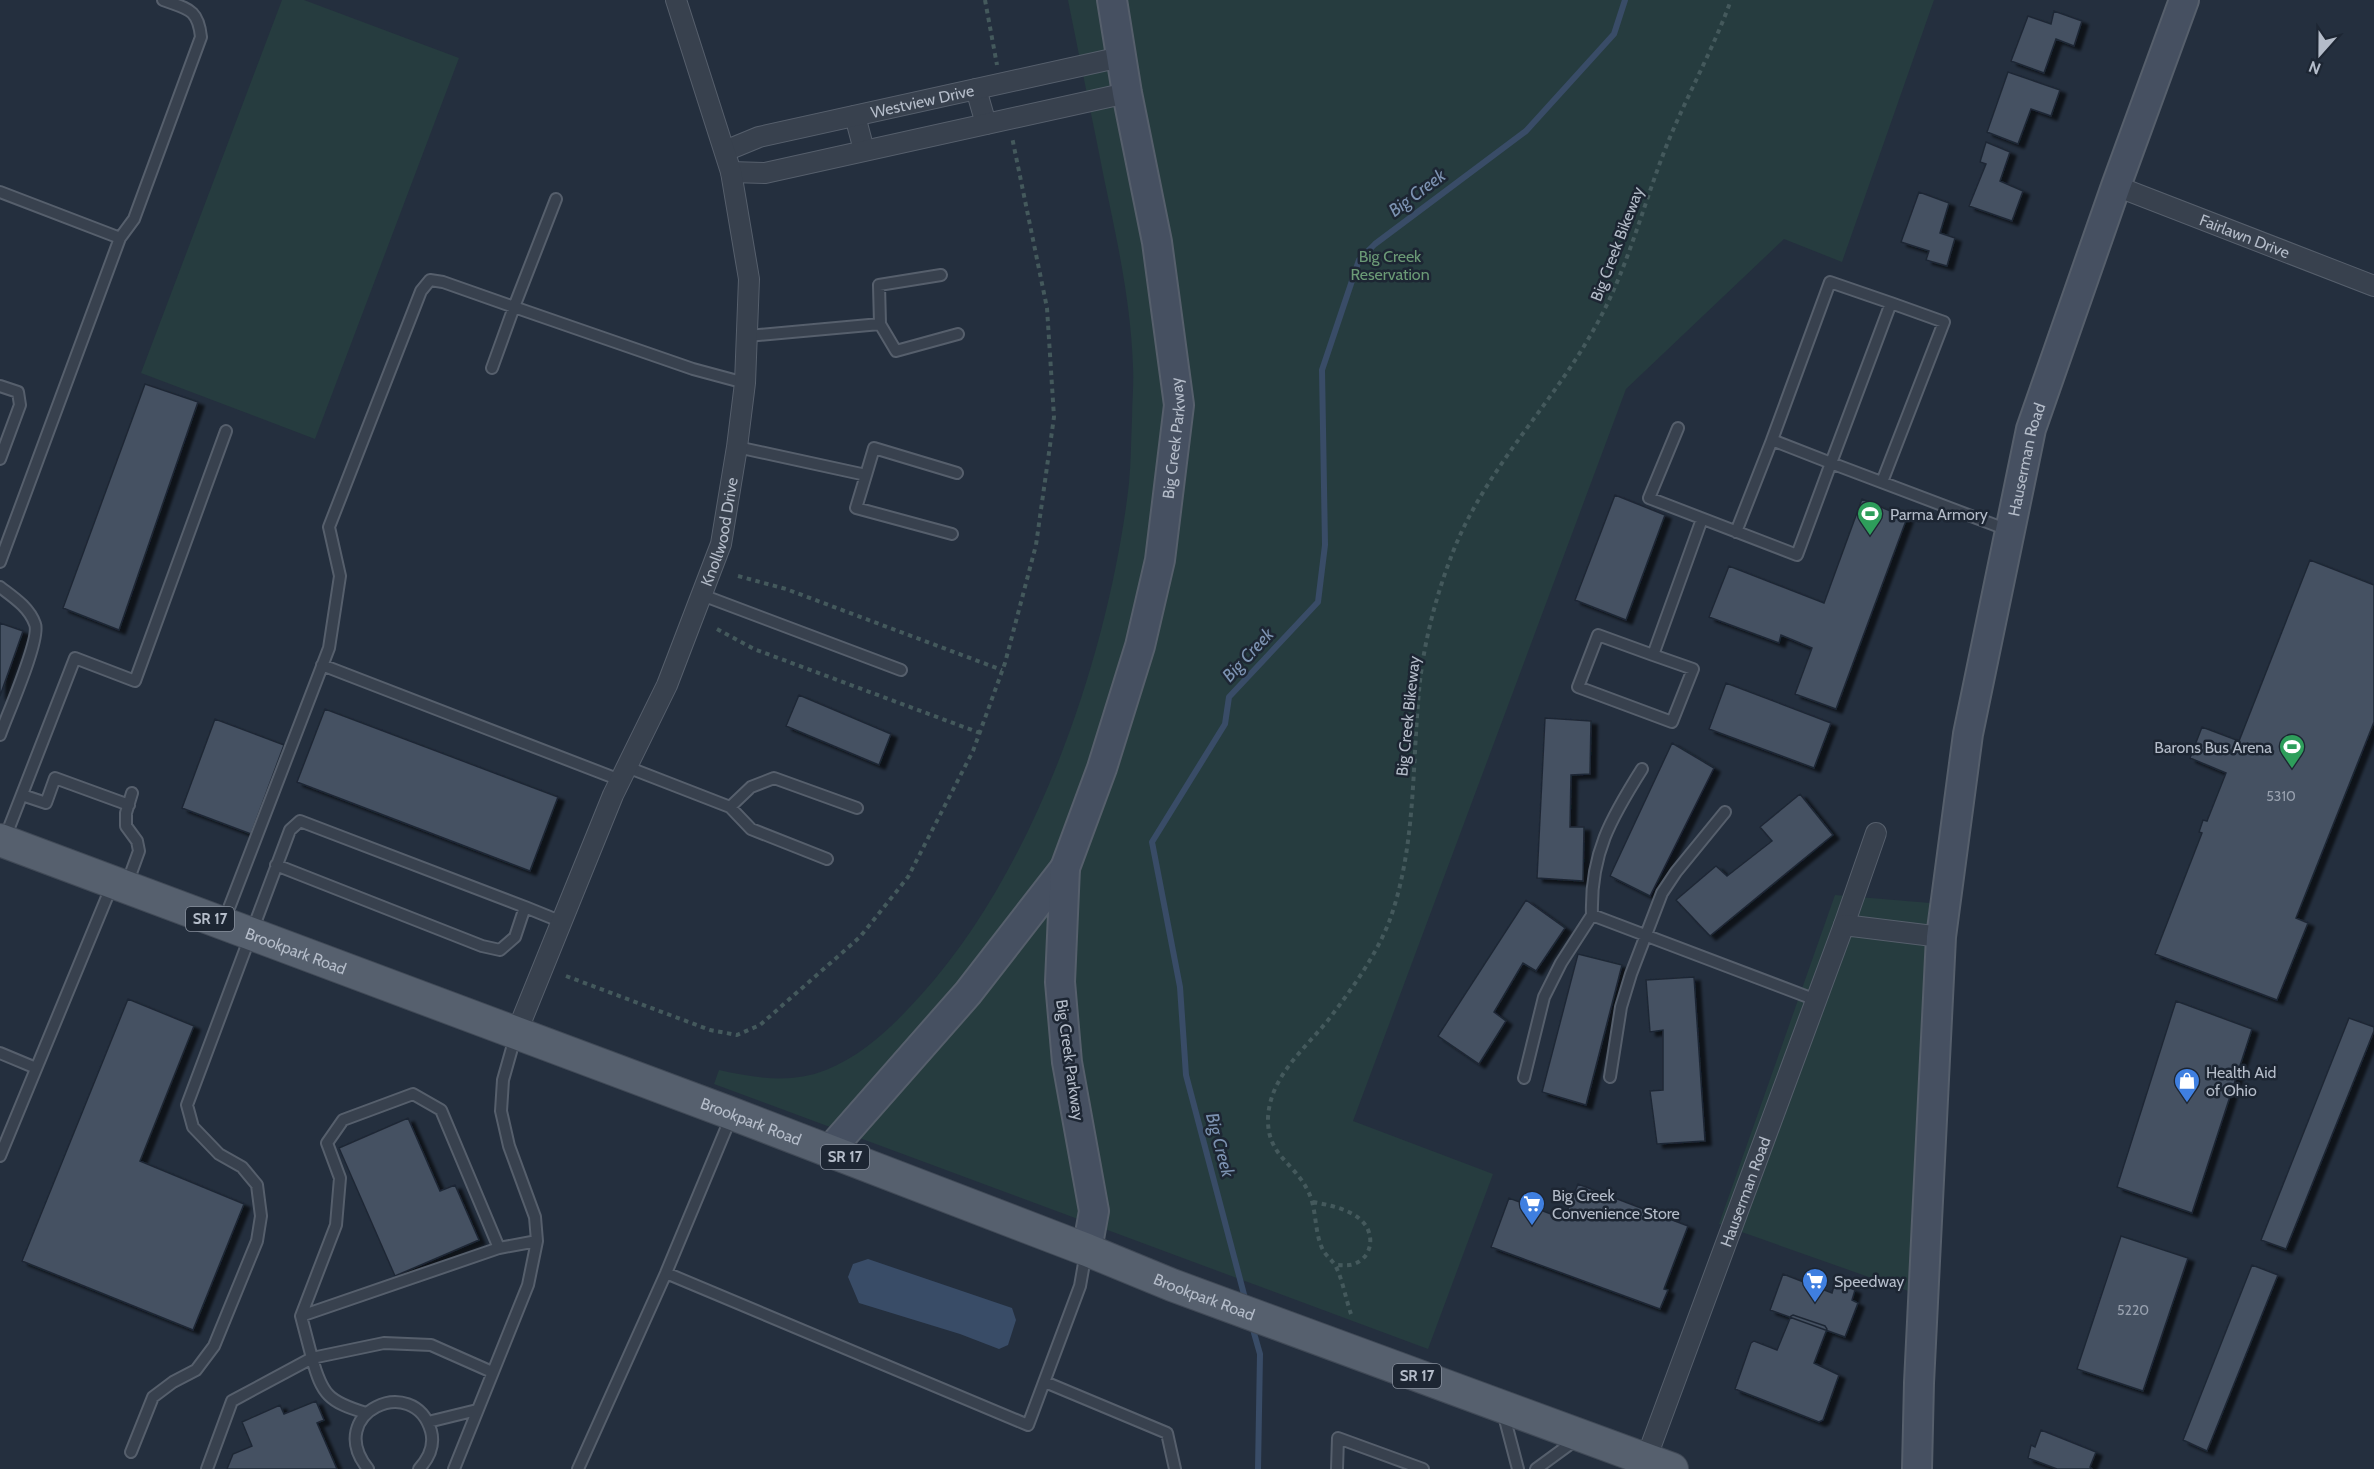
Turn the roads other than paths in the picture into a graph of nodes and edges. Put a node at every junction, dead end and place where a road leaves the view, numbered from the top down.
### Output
1 (163, 0) edge
2 (676, 0) edge
3 (1112, 0) edge
4 (2184, 0) edge
5 (1121, 57) junction
6 (976, 89) junction
7 (1127, 93) junction
8 (855, 116) junction
9 (986, 124) junction
10 (864, 150) junction
11 (725, 151) junction
12 (731, 172) junction
13 (2115, 186) junction
14 (0, 192) edge
15 (556, 199) dead end
16 (120, 238) junction
17 (941, 275) dead end
18 (2374, 285) edge
19 (1892, 303) junction
20 (514, 307) junction
21 (880, 324) junction
22 (958, 334) dead end
23 (748, 336) junction
24 (492, 368) dead end
25 (745, 383) junction
26 (0, 386) edge
27 (1678, 428) dead end
28 (226, 432) dead end
29 (1772, 440) junction
30 (737, 447) junction
31 (0, 459) edge
32 (1831, 463) junction
33 (957, 473) dead end
34 (866, 475) junction
35 (1882, 482) junction
36 (1702, 519) junction
37 (2009, 530) junction
38 (1736, 532) junction
39 (952, 534) dead end
40 (0, 562) edge
41 (0, 587) edge
42 (702, 595) junction
43 (1653, 655) junction
44 (322, 665) junction
45 (901, 670) dead end
46 (0, 735) edge
47 (1642, 769) dead end
48 (624, 774) junction
49 (132, 794) dead end
50 (22, 795) junction
51 (129, 805) junction
52 (730, 807) junction
53 (857, 808) dead end
54 (1725, 812) dead end
55 (1876, 833) dead end
56 (2, 840) edge
57 (827, 859) dead end
58 (276, 865) junction
59 (1065, 868) junction
60 (119, 885) junction
61 (525, 908) junction
62 (1592, 915) junction
63 (562, 922) junction
64 (223, 924) junction
65 (1844, 926) junction
66 (252, 934) junction
67 (1646, 935) junction
68 (1941, 937) junction
69 (1816, 1000) junction
70 (516, 1034) junction
71 (0, 1053) edge
72 (36, 1068) junction
73 (1610, 1077) dead end
74 (1524, 1078) dead end
75 (732, 1113) junction
76 (829, 1151) junction
77 (0, 1156) edge
78 (537, 1241) junction
79 (499, 1248) junction
80 (1087, 1250) junction
81 (666, 1272) junction
82 (302, 1316) junction
83 (312, 1358) junction
84 (492, 1372) junction
85 (1045, 1382) junction
86 (1501, 1406) junction
87 (477, 1410) junction
88 (366, 1413) junction
89 (428, 1422) junction
90 (1581, 1436) junction
91 (131, 1452) dead end
92 (1659, 1464) edge
93 (207, 1469) edge
94 (368, 1469) edge
95 (419, 1469) edge
96 (454, 1469) edge
97 (578, 1469) edge
98 (1175, 1469) edge
99 (1337, 1469) edge
100 (1423, 1469) edge
101 (1518, 1469) edge
102 (1536, 1469) edge
103 (1917, 1469) edge

1 - 16 lane
2 - 11 street, Knollwood Drive
3 - 5 street, Big Creek Parkway
4 - 13 street, Hauserman Road
5 - 6 street, Westview Drive
5 - 7 street, Big Creek Parkway
6 - 8 street, Westview Drive
6 - 9 street
7 - 9 street
7 - 59 street, Big Creek Parkway
8 - 10 street
8 - 11 street, Westview Drive
9 - 10 street
10 - 12 street
11 - 12 street, Knollwood Drive
12 - 23 street, Knollwood Drive
13 - 18 street, Fairlawn Drive
13 - 37 street, Hauserman Road
14 - 16 lane
15 - 20 lane
16 - 40 lane
17 - 21 lane
19 - 29 lane
19 - 32 lane
19 - 35 lane
20 - 24 lane
20 - 25 lane
20 - 44 lane
21 - 22 lane
21 - 23 lane
23 - 25 street, Knollwood Drive
25 - 30 street, Knollwood Drive
26 - 31 lane
27 - 36 lane
28 - 50 lane
29 - 32 lane
29 - 38 lane
30 - 34 lane
30 - 42 street, Knollwood Drive
32 - 35 lane
32 - 38 lane
33 - 34 lane
34 - 39 lane
35 - 37 lane
36 - 38 lane
36 - 43 lane
37 - 68 street, Hauserman Road
41 - 46 lane
42 - 45 lane
42 - 48 street, Knollwood Drive
43 - 43 lane
44 - 48 lane
44 - 64 lane
47 - 62 lane
48 - 52 lane
48 - 63 street, Knollwood Drive
49 - 51 lane
50 - 51 lane
50 - 56 lane
51 - 60 lane
52 - 53 lane
52 - 57 lane
54 - 67 lane
55 - 65 street, Hauserman Road
56 - 60 main road, Brookpark Road / SR 17
58 - 61 lane
58 - 61 lane
58 - 66 lane
59 - 76 street, Big Creek Parkway
59 - 80 street, Big Creek Parkway
60 - 64 main road, Brookpark Road / SR 17
60 - 72 lane
61 - 63 lane
62 - 67 lane
62 - 74 lane
63 - 70 street, Knollwood Drive
64 - 66 main road, Brookpark Road / SR 17
65 - 68 street
65 - 69 street, Hauserman Road
66 - 70 main road, Brookpark Road / SR 17
66 - 91 lane
67 - 69 lane
67 - 73 lane
68 - 103 street, Hauserman Road
69 - 92 street, Hauserman Road
70 - 75 main road, Brookpark Road / SR 17
70 - 78 lane
71 - 72 lane
72 - 77 lane
75 - 76 main road, Brookpark Road / SR 17
75 - 81 lane
76 - 80 main road, Brookpark Road / SR 17
78 - 79 lane
78 - 84 lane
79 - 82 lane
79 - 82 lane
80 - 85 lane
80 - 86 main road, Brookpark Road / SR 17
81 - 85 lane
81 - 97 lane
82 - 83 lane
83 - 84 lane
83 - 88 lane
83 - 93 lane
84 - 87 lane
85 - 98 lane
86 - 90 main road, Brookpark Road / SR 17
86 - 101 lane
87 - 89 lane
87 - 96 lane
88 - 89 lane
88 - 94 lane
89 - 95 lane
90 - 92 main road, Brookpark Road / SR 17
90 - 102 lane
99 - 100 lane

